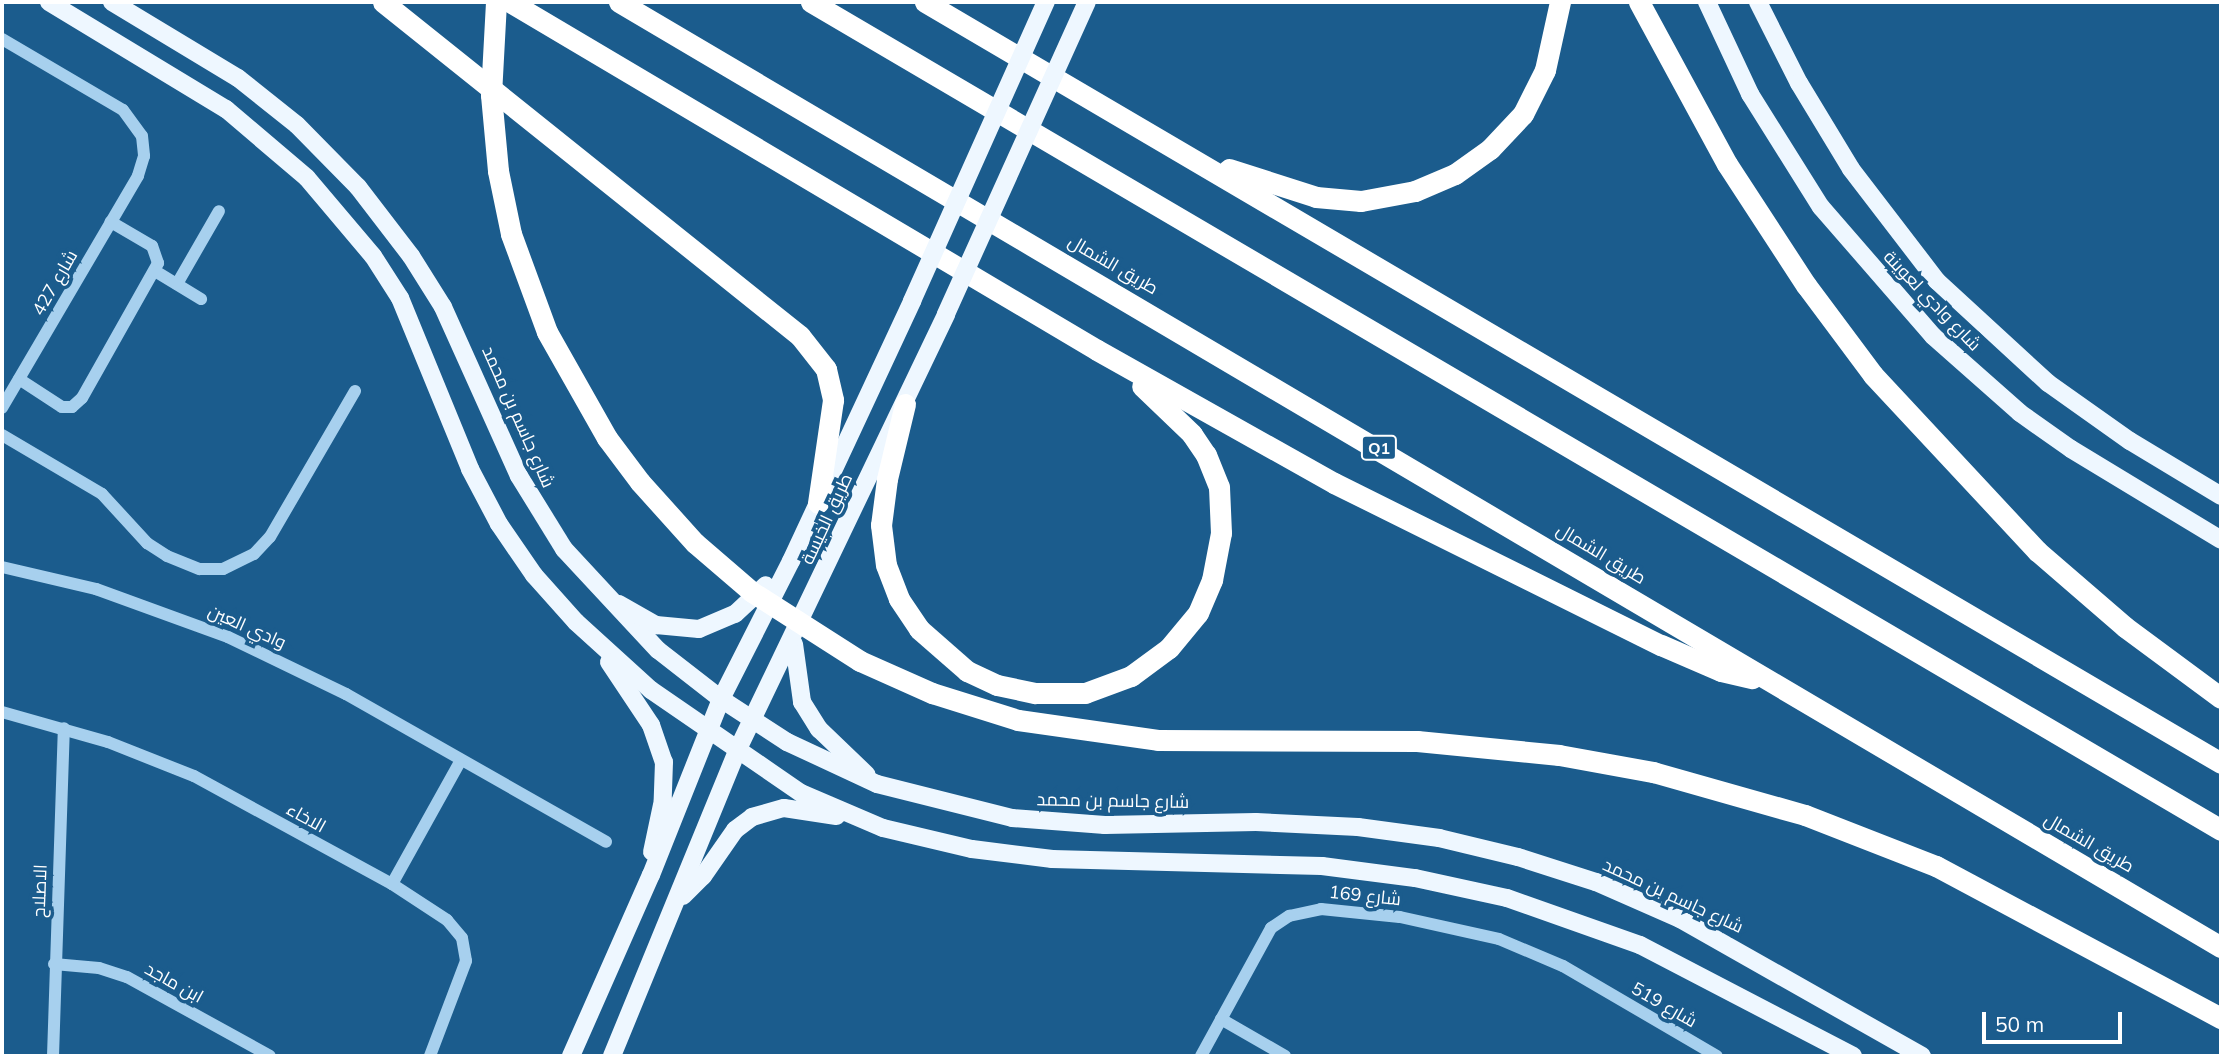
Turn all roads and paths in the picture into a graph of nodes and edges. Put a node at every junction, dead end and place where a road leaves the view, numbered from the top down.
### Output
1 (49, 2) edge
2 (112, 2) edge
3 (383, 2) edge
4 (496, 2) edge
5 (510, 2) edge
6 (619, 2) edge
7 (811, 2) edge
8 (925, 2) edge
9 (1046, 2) edge
10 (1087, 2) edge
11 (1560, 2) edge
12 (1639, 2) edge
13 (1707, 2) edge
14 (1758, 2) edge
15 (1768, 2) edge
16 (1766, 22) junction
17 (2, 39) edge
18 (1189, 155) junction
19 (219, 211) dead end
20 (111, 222) junction
21 (155, 271) junction
22 (177, 284) junction
23 (201, 299) dead end
24 (1097, 349) junction
25 (19, 379) junction
26 (355, 391) dead end
27 (905, 404) junction
28 (2, 408) edge
29 (2, 435) edge
30 (2221, 496) edge
31 (818, 503) junction
32 (2221, 540) edge
33 (791, 561) junction
34 (2, 567) edge
35 (601, 593) junction
36 (795, 637) junction
37 (598, 644) junction
38 (1764, 679) junction
39 (2221, 698) edge
40 (721, 699) junction
41 (2, 712) edge
42 (751, 721) junction
43 (64, 728) junction
44 (707, 732) junction
45 (737, 751) junction
46 (461, 760) junction
47 (2221, 764) edge
48 (877, 784) junction
49 (854, 818) junction
50 (2221, 830) edge
51 (606, 842) dead end
52 (651, 875) junction
53 (392, 884) junction
54 (677, 901) junction
55 (2221, 947) edge
56 (54, 964) junction
57 (1593, 983) joint
58 (2221, 1018) edge
59 (1221, 1019) junction
60 (1846, 1054) edge
61 (263, 1055) edge
62 (53, 1056) edge
63 (430, 1056) edge
64 (571, 1056) edge
65 (611, 1056) edge
66 (1200, 1056) edge
67 (1285, 1056) edge
68 (1717, 1056) edge
69 (1922, 1056) edge

1 - 37 main road
2 - 35 main road, شارع جاسم بن محمد
3 - 31 highway
4 - 58 highway, bridge
5 - 24 highway
6 - 38 highway, طريق الشمال / Q1
7 - 50 highway
8 - 18 highway
9 - 31 main road, bridge
10 - 27 main road, طريق الخيسة, bridge
11 - 18 highway
12 - 39 highway
13 - 32 main road, شارع وادي لعوينة
14 - 16 main road, شارع وادي لعوينة
15 - 16 street
16 - 30 main road, شارع وادي لعوينة
17 - 20 street, شارع 427
18 - 47 highway
19 - 22 street
20 - 21 street
20 - 25 street, شارع 427
21 - 22 street
21 - 25 street
22 - 23 street
24 - 27 highway
24 - 38 highway
25 - 28 street, شارع 427
26 - 29 street
27 - 36 main road, طريق الخيسة
31 - 33 main road
33 - 35 main road
33 - 40 main road
34 - 46 street, وادي العين
35 - 40 main road, شارع جاسم بن محمد
36 - 42 main road, طريق الخيسة
36 - 48 main road
37 - 44 main road
37 - 52 main road
38 - 55 highway, طريق الشمال / Q1
40 - 42 main road, شارع جاسم بن محمد
40 - 44 main road
41 - 43 street, الاخاء
42 - 45 main road, طريق الخيسة
42 - 48 main road, شارع جاسم بن محمد
43 - 53 street, الاخاء
43 - 56 street, الاصلاح
44 - 45 main road
44 - 52 main road
45 - 49 main road
45 - 54 main road, طريق الخيسة
46 - 51 street, وادي العين
46 - 53 street
48 - 69 main road, شارع جاسم بن محمد
49 - 54 main road
49 - 60 main road
52 - 64 main road
53 - 63 street, الاخاء
54 - 65 main road, طريق الخيسة
56 - 61 street, ابن ماجد
56 - 62 street, الاصلاح
57 - 59 street, شارع 169
57 - 68 street, شارع 519
59 - 66 street, شارع 169
59 - 67 street

